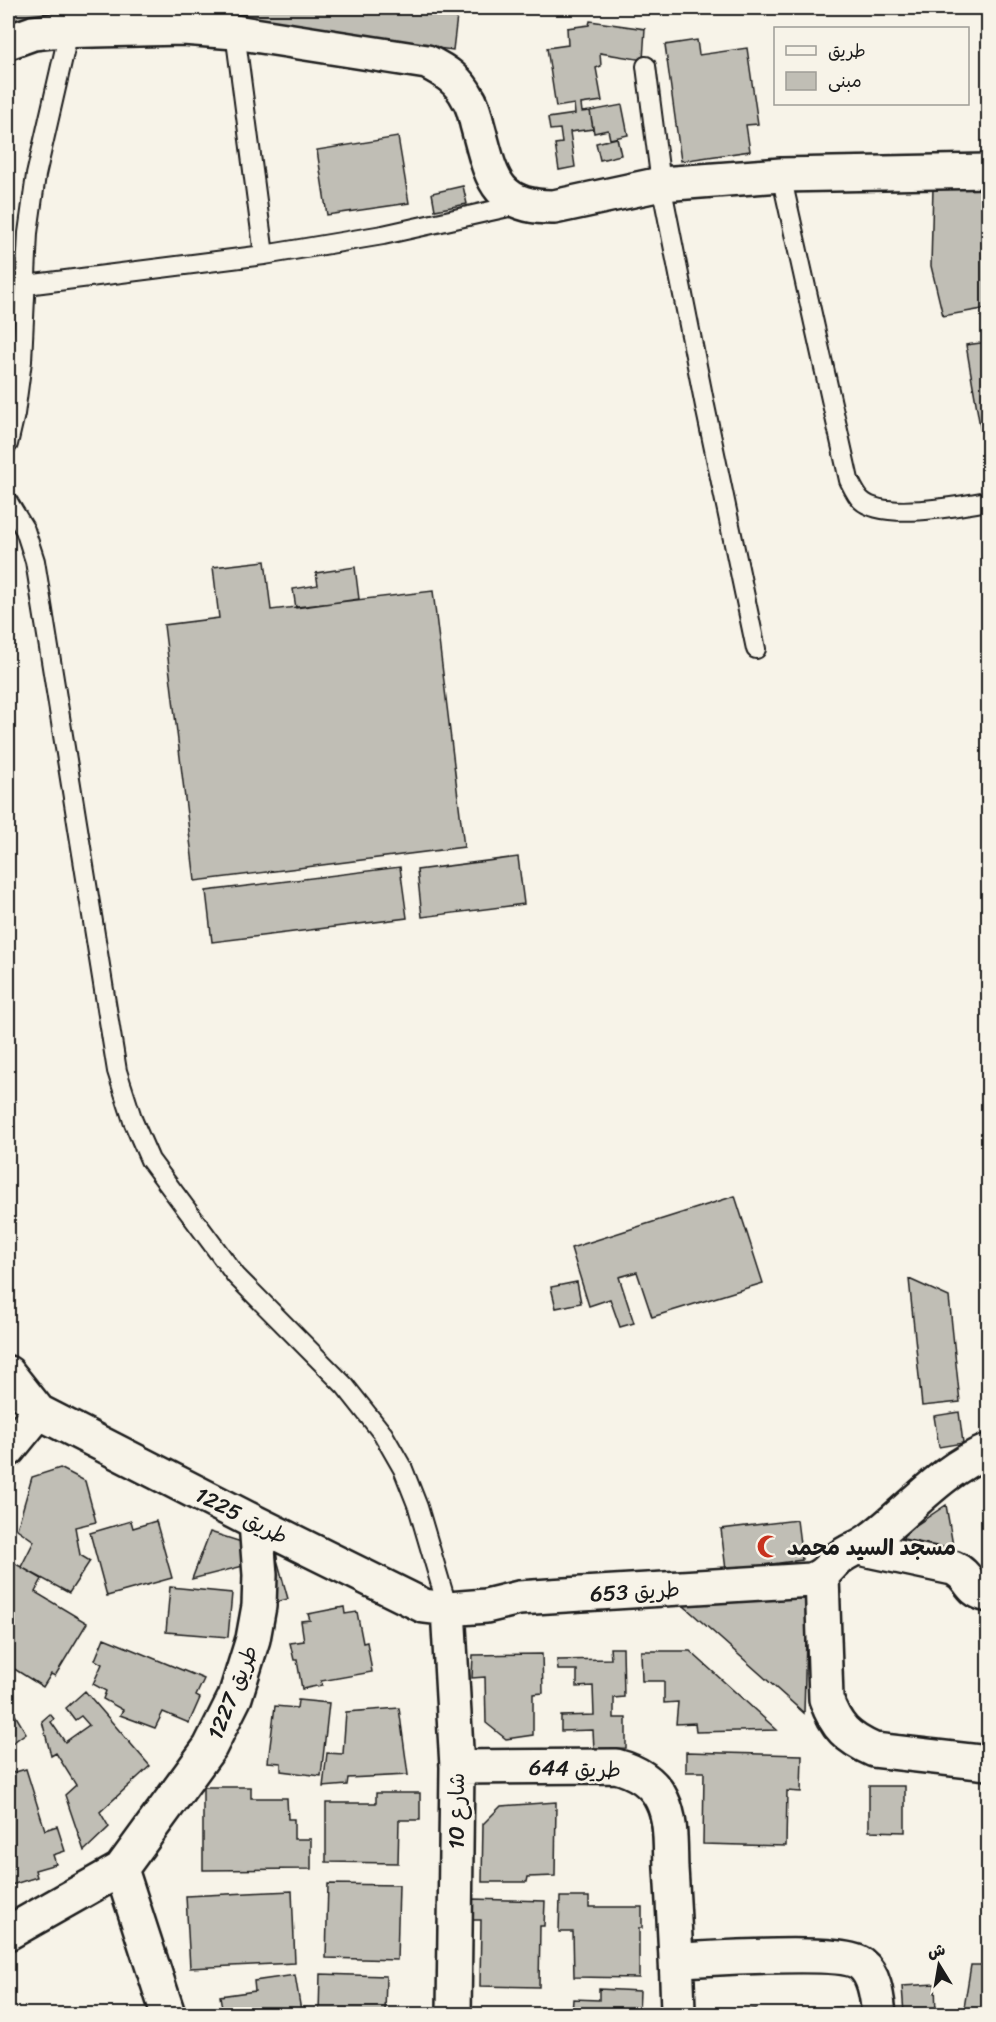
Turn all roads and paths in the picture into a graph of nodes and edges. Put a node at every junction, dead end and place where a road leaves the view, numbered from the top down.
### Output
1 (182, 18) edge
2 (69, 19) edge
3 (236, 32) junction
4 (8, 42) edge
5 (646, 66) dead end
6 (988, 171) edge
7 (781, 175) junction
8 (661, 184) junction
9 (522, 204) junction
10 (264, 255) junction
11 (26, 285) junction
12 (8, 444) edge
13 (988, 501) edge
14 (8, 502) edge
15 (756, 649) dead end
16 (8, 1373) edge
17 (39, 1412) junction
18 (8, 1450) edge
19 (988, 1450) edge
20 (256, 1523) junction
21 (860, 1548) junction
22 (822, 1576) junction
23 (988, 1595) edge
24 (448, 1609) junction
25 (988, 1763) edge
26 (457, 1767) junction
27 (121, 1869) junction
28 (8, 1933) edge
29 (677, 1960) junction
30 (168, 2014) edge
31 (454, 2014) edge
32 (678, 2014) edge
33 (879, 2014) edge

1 - 2 street
1 - 3 street
2 - 4 street
2 - 11 lane
3 - 9 street
3 - 10 lane
5 - 8 lane
6 - 7 street
7 - 8 street
7 - 13 lane
8 - 9 street
8 - 15 lane
9 - 10 lane
10 - 11 lane
11 - 12 lane
14 - 24 lane
16 - 17 street, طريق 1225
17 - 18 street
17 - 20 street, طريق 1225
19 - 21 street
20 - 24 street, طريق 1225
20 - 27 street, طريق 1227
21 - 22 street
21 - 23 street
22 - 24 street, طريق 653
22 - 25 street
24 - 26 street, شارع 10
26 - 29 street, طريق 644
26 - 31 street, شارع 10
27 - 28 street, طريق 1227
27 - 30 street
29 - 32 street, طريق 644
29 - 33 street

